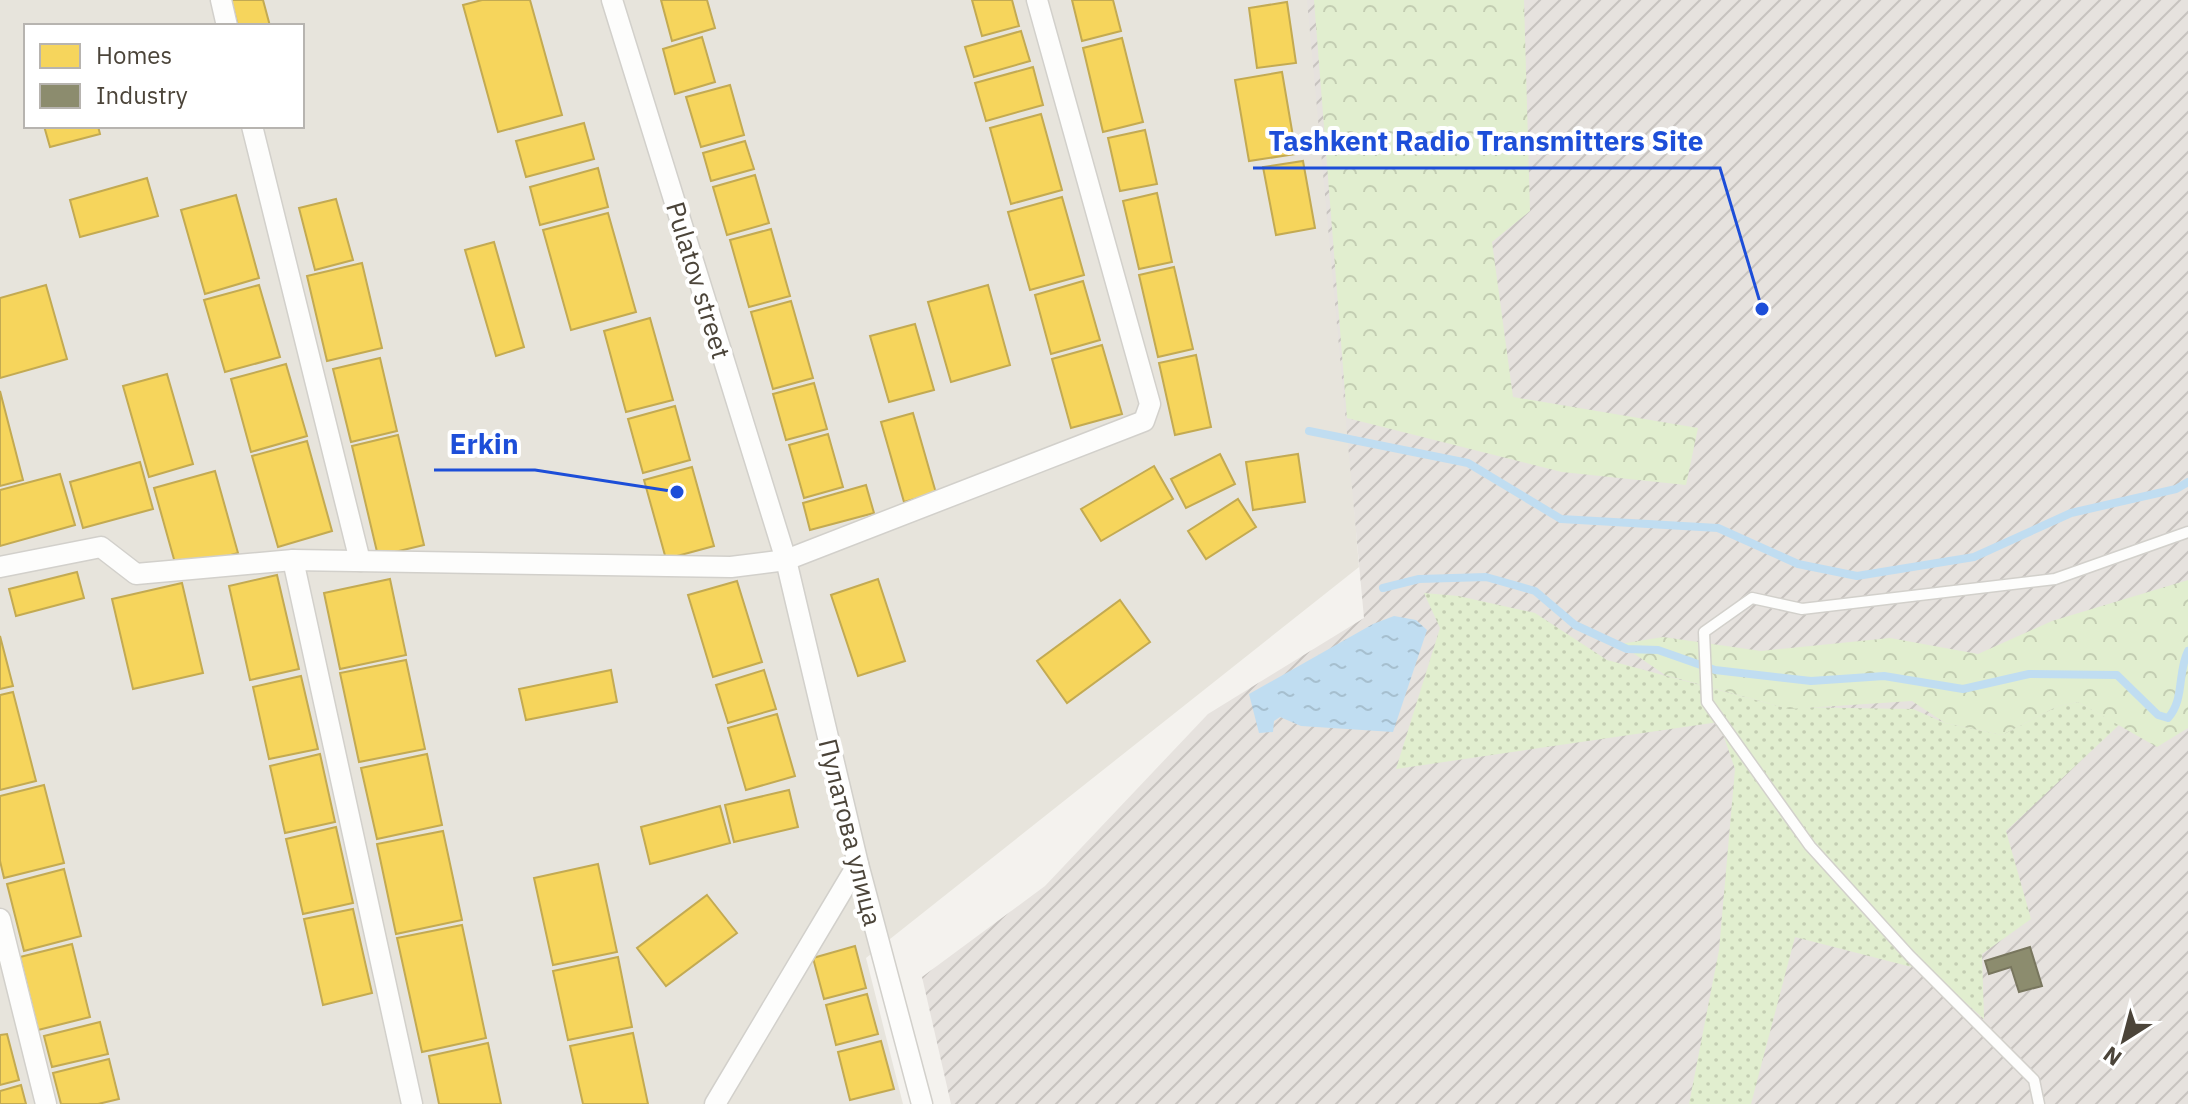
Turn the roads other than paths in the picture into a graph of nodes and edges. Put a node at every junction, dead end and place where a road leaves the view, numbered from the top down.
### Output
1 (221, 0) edge
2 (612, 0) edge
3 (1037, 0) edge
4 (227, 24) edge
5 (252, 128) edge
6 (2188, 532) edge
7 (293, 560) junction
8 (786, 560) junction
9 (360, 561) junction
10 (0, 567) edge
11 (858, 864) junction
12 (0, 919) edge
13 (46, 1104) edge
14 (412, 1104) edge
15 (715, 1104) edge
16 (922, 1104) edge
17 (2039, 1104) edge

1 - 4 street
2 - 8 street, Pulatov street
3 - 8 street
5 - 9 street
6 - 17 lane
7 - 9 street
7 - 10 street
7 - 14 street
8 - 9 street
8 - 11 street, Пулатова улица
11 - 15 street
11 - 16 street, Пулатова улица
12 - 13 street

